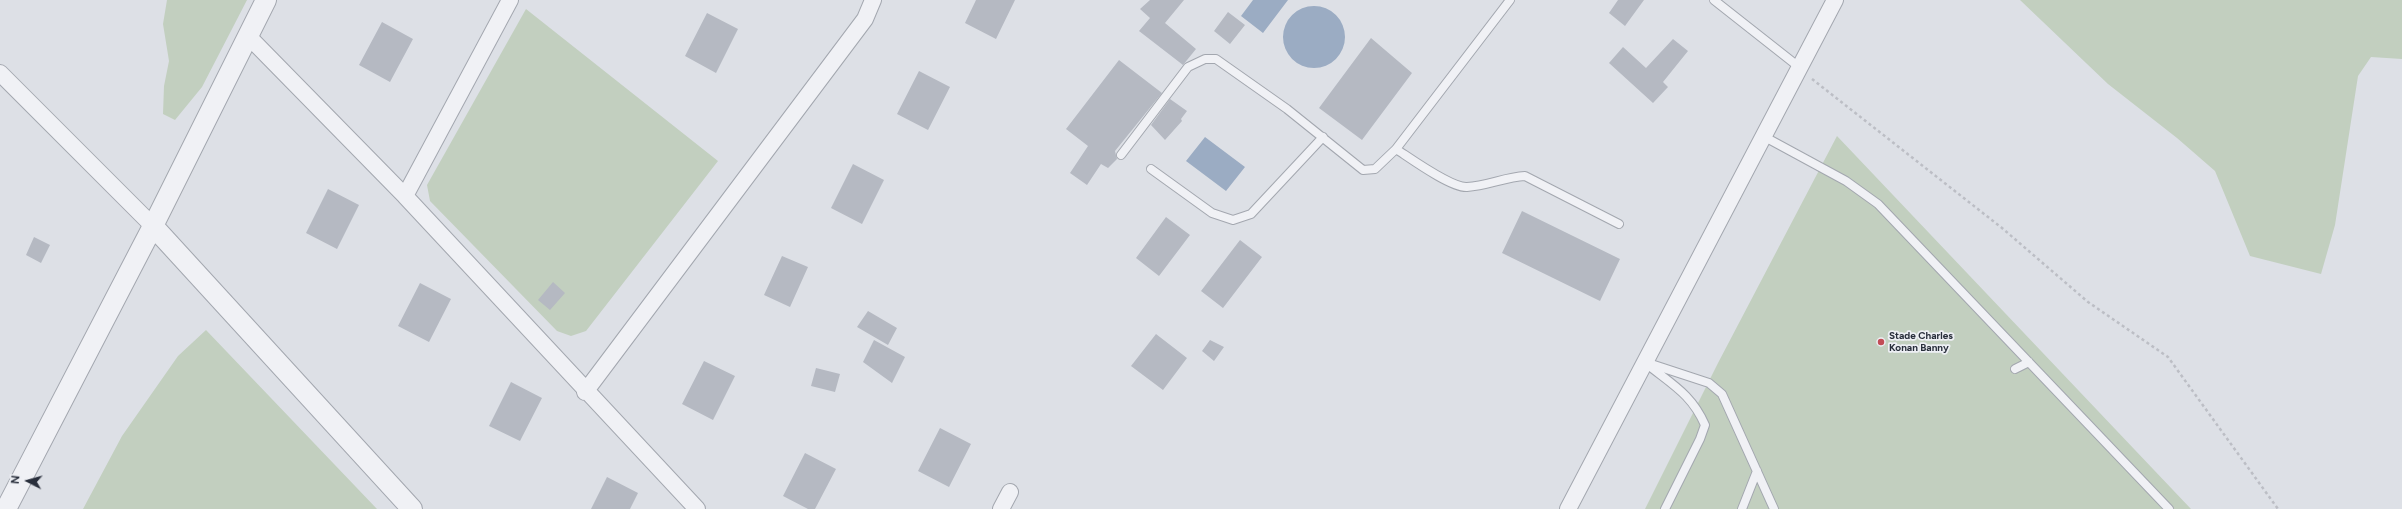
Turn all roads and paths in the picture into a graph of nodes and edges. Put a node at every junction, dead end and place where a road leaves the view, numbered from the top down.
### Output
1 (266, 0) edge
2 (510, 0) edge
3 (873, 0) edge
4 (1510, 0) edge
5 (1714, 0) edge
6 (1835, 0) edge
7 (248, 37) junction
8 (1799, 67) junction
9 (0, 73) edge
10 (1762, 136) junction
11 (1323, 137) junction
12 (1396, 149) junction
13 (1121, 155) dead end
14 (1151, 169) dead end
15 (405, 196) junction
16 (1619, 224) dead end
17 (153, 226) junction
18 (1645, 362) junction
19 (2029, 362) junction
20 (2015, 369) dead end
21 (585, 392) junction
22 (1757, 471) junction
23 (1010, 492) dead end
24 (2164, 508) edge
25 (6, 509) edge
26 (412, 509) edge
27 (697, 509) edge
28 (1001, 509) edge
29 (1568, 509) edge
30 (1665, 509) edge
31 (1742, 509) edge
32 (1774, 509) edge
33 (2278, 509) edge

1 - 7 street
2 - 15 street
3 - 21 street
4 - 12 lane
5 - 8 lane
6 - 8 street
7 - 15 street
7 - 17 street
8 - 10 street
8 - 33 path
9 - 17 street
10 - 18 street
10 - 19 lane
11 - 12 lane
11 - 13 lane
11 - 14 lane
12 - 16 lane
15 - 21 street
17 - 25 street
17 - 26 street
18 - 22 lane
18 - 29 street
18 - 30 lane
19 - 20 lane
19 - 24 lane
21 - 27 street
22 - 31 lane
22 - 32 lane
23 - 28 street

